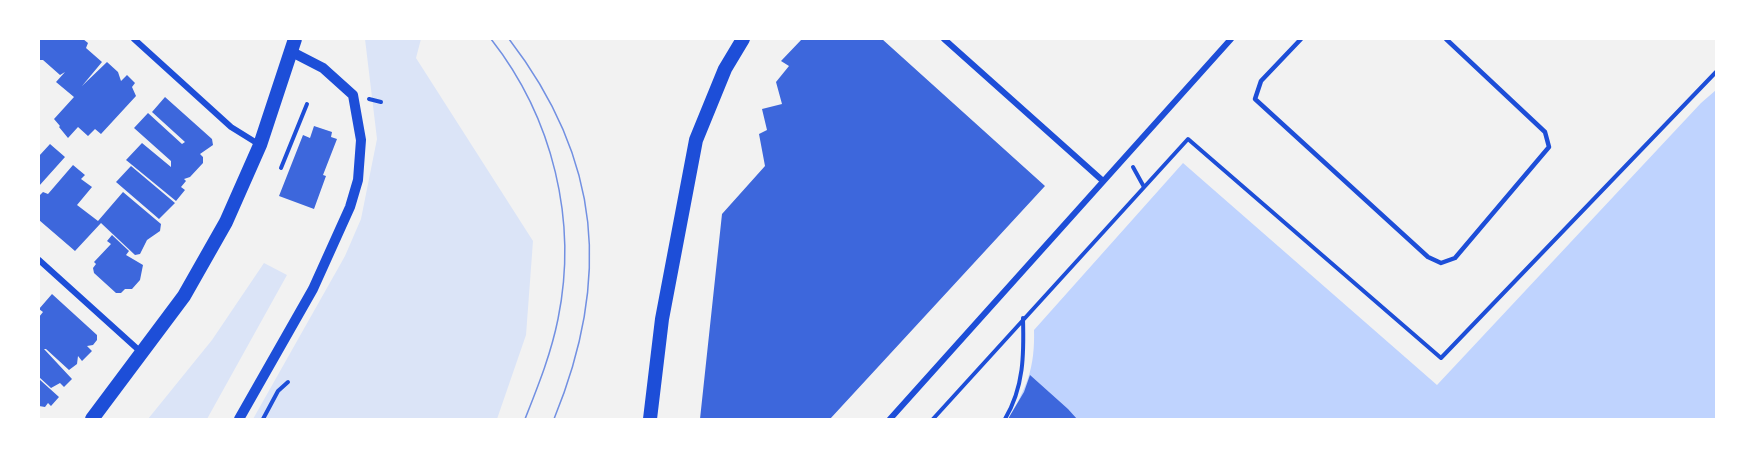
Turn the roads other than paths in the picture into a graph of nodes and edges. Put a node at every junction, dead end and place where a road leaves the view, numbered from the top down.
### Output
1 (134, 39) edge
2 (743, 39) edge
3 (944, 39) edge
4 (1231, 39) edge
5 (1301, 39) edge
6 (1446, 39) edge
7 (292, 45) edge
8 (260, 145) junction
9 (1103, 182) junction
10 (39, 260) edge
11 (142, 353) junction
12 (92, 419) edge
13 (239, 419) edge
14 (650, 419) edge
15 (890, 419) edge

1 - 8 street
2 - 14 main road
3 - 9 street
4 - 9 street
5 - 6 lane
7 - 8 main road
7 - 13 street
8 - 11 main road
9 - 15 street
10 - 11 street
11 - 12 main road

